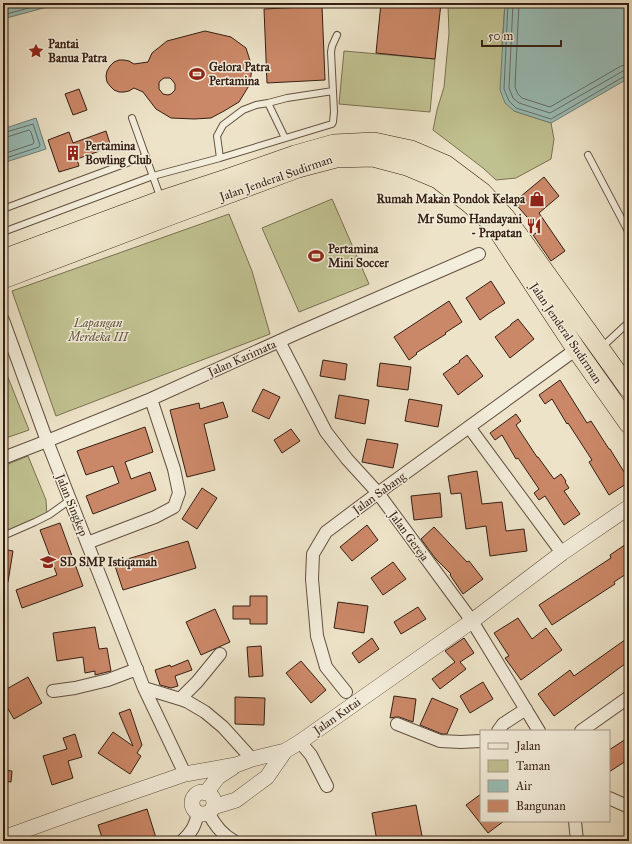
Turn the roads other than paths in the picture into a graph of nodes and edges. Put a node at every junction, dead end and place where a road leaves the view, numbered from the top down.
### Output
1 (338, 35) dead end
2 (333, 91) junction
3 (268, 103) junction
4 (132, 118) dead end
5 (285, 138) junction
6 (588, 155) dead end
7 (146, 156) junction
8 (220, 158) junction
9 (153, 176) junction
10 (164, 208) junction
11 (3, 209) edge
12 (3, 232) edge
13 (629, 233) edge
14 (479, 254) dead end
15 (3, 258) edge
16 (3, 279) edge
17 (3, 320) edge
18 (629, 322) edge
19 (280, 341) junction
20 (600, 349) junction
21 (570, 353) dead end
22 (629, 389) edge
23 (150, 399) junction
24 (629, 424) edge
25 (469, 428) junction
26 (47, 442) junction
27 (3, 458) edge
28 (378, 493) junction
29 (70, 500) junction
30 (629, 507) edge
31 (3, 536) edge
32 (87, 543) junction
33 (562, 553) junction
34 (472, 621) junction
35 (220, 654) dead end
36 (137, 669) junction
37 (144, 688) junction
38 (53, 691) dead end
39 (346, 692) dead end
40 (629, 697) edge
41 (180, 699) junction
42 (526, 709) junction
43 (397, 724) dead end
44 (499, 730) edge
45 (538, 730) edge
46 (582, 730) edge
47 (480, 741) edge
48 (300, 742) junction
49 (285, 751) junction
50 (252, 759) junction
51 (236, 765) junction
52 (185, 774) junction
53 (327, 786) dead end
54 (200, 795) junction
55 (610, 798) edge
56 (629, 807) edge
57 (206, 816) junction
58 (575, 822) edge
59 (3, 838) edge
60 (182, 841) edge
61 (234, 841) edge
62 (576, 841) edge

1 - 2 lane
2 - 3 lane
2 - 5 lane
3 - 5 lane
3 - 8 lane
4 - 7 lane
5 - 8 lane
6 - 13 lane
7 - 9 lane
7 - 11 lane
8 - 9 lane
9 - 10 lane
9 - 12 lane
10 - 15 highway, Jalan Jenderal Sudirman
10 - 16 highway, Jalan Jenderal Sudirman
10 - 20 highway, Jalan Jenderal Sudirman
10 - 24 highway, Jalan Jenderal Sudirman
14 - 19 street, Jalan Karimata
17 - 26 street, Jalan Singkep
18 - 20 lane
19 - 23 street, Jalan Karimata
19 - 28 street, Jalan Gereja
20 - 22 highway, Jalan Jenderal Sudirman
21 - 25 street, Jalan Sabang
23 - 26 street, Jalan Karimata
23 - 32 street
25 - 28 street, Jalan Sabang
25 - 33 street
26 - 27 street, Jalan Karimata
26 - 29 street, Jalan Singkep
28 - 34 street, Jalan Gereja
28 - 39 street, Jalan Sabang
29 - 31 lane
29 - 32 street, Jalan Singkep
30 - 33 street, Jalan Kutai
32 - 36 street, Jalan Singkep
33 - 34 street, Jalan Kutai
34 - 42 street, Jalan Gereja
34 - 48 street, Jalan Kutai
35 - 41 street
36 - 37 street, Jalan Singkep
36 - 38 street
37 - 41 street
37 - 52 street, Jalan Singkep
40 - 46 street
41 - 50 street
42 - 44 street
42 - 45 street, Jalan Gereja
43 - 47 street
48 - 49 street, Jalan Kutai
48 - 53 street
49 - 50 street, Jalan Kutai
49 - 57 street
50 - 51 street, Jalan Kutai
51 - 52 street, Jalan Kutai
51 - 54 street
52 - 54 street
52 - 59 street, Jalan Kutai
54 - 57 street
55 - 56 street
57 - 60 street
57 - 61 street
58 - 62 street

